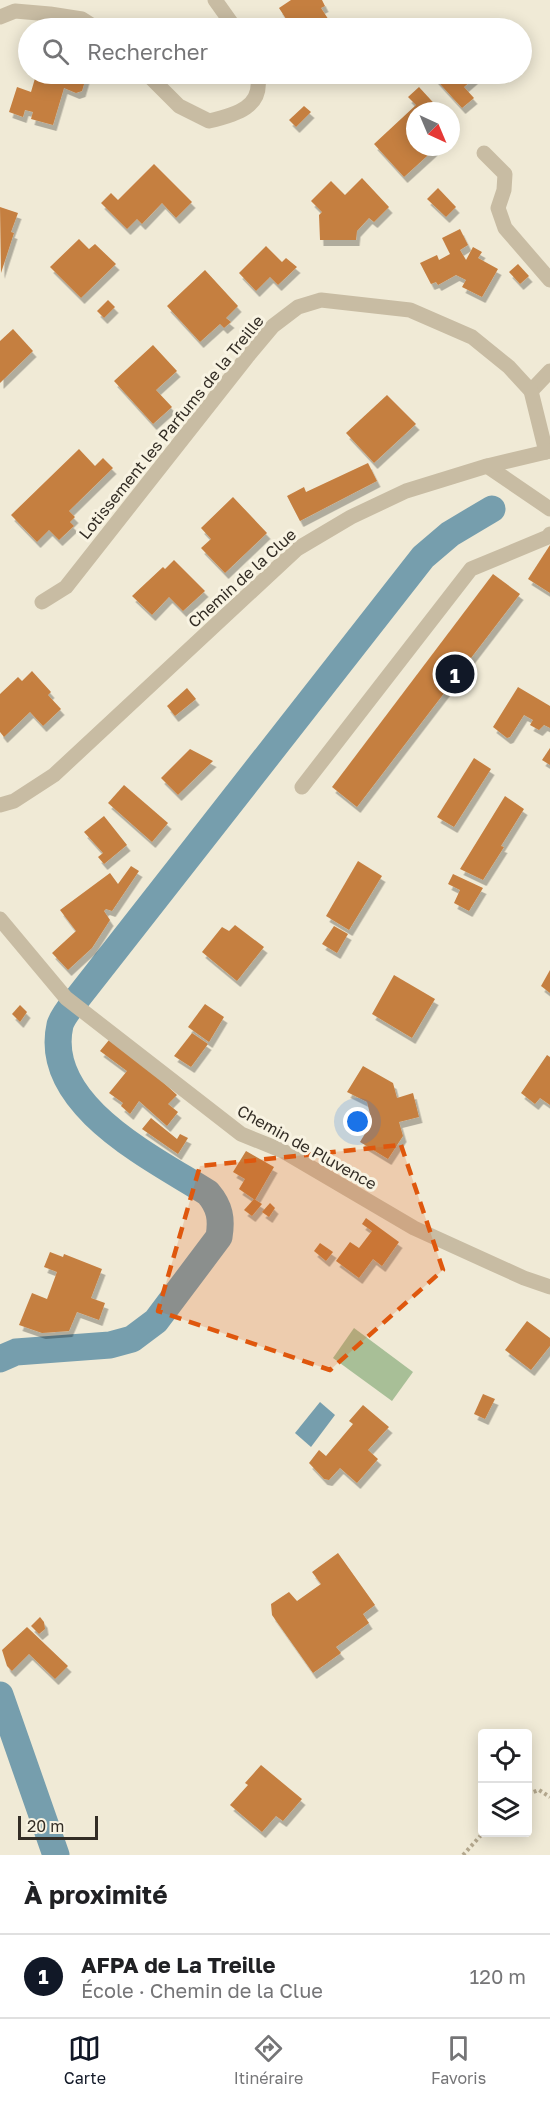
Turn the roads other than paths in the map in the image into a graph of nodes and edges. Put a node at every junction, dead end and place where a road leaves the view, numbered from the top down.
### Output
1 (215, 0) edge
2 (0, 17) edge
3 (76, 18) edge
4 (228, 18) edge
5 (157, 84) edge
6 (260, 84) edge
7 (484, 153) dead end
8 (550, 280) edge
9 (550, 371) edge
10 (531, 391) junction
11 (548, 452) edge
12 (487, 466) junction
13 (550, 508) edge
14 (550, 534) edge
15 (42, 602) dead end
16 (302, 787) dead end
17 (0, 805) edge
18 (0, 919) edge
19 (550, 1287) edge

1 - 4 street
2 - 3 street
5 - 6 street
7 - 8 street
9 - 10 street
10 - 11 street, Lotissement les Parfums de la Treille
10 - 15 street, Lotissement les Parfums de la Treille
11 - 12 street, Chemin de la Clue
12 - 13 street
12 - 17 street, Chemin de la Clue
14 - 16 street
18 - 19 street, Chemin de Pluvence

